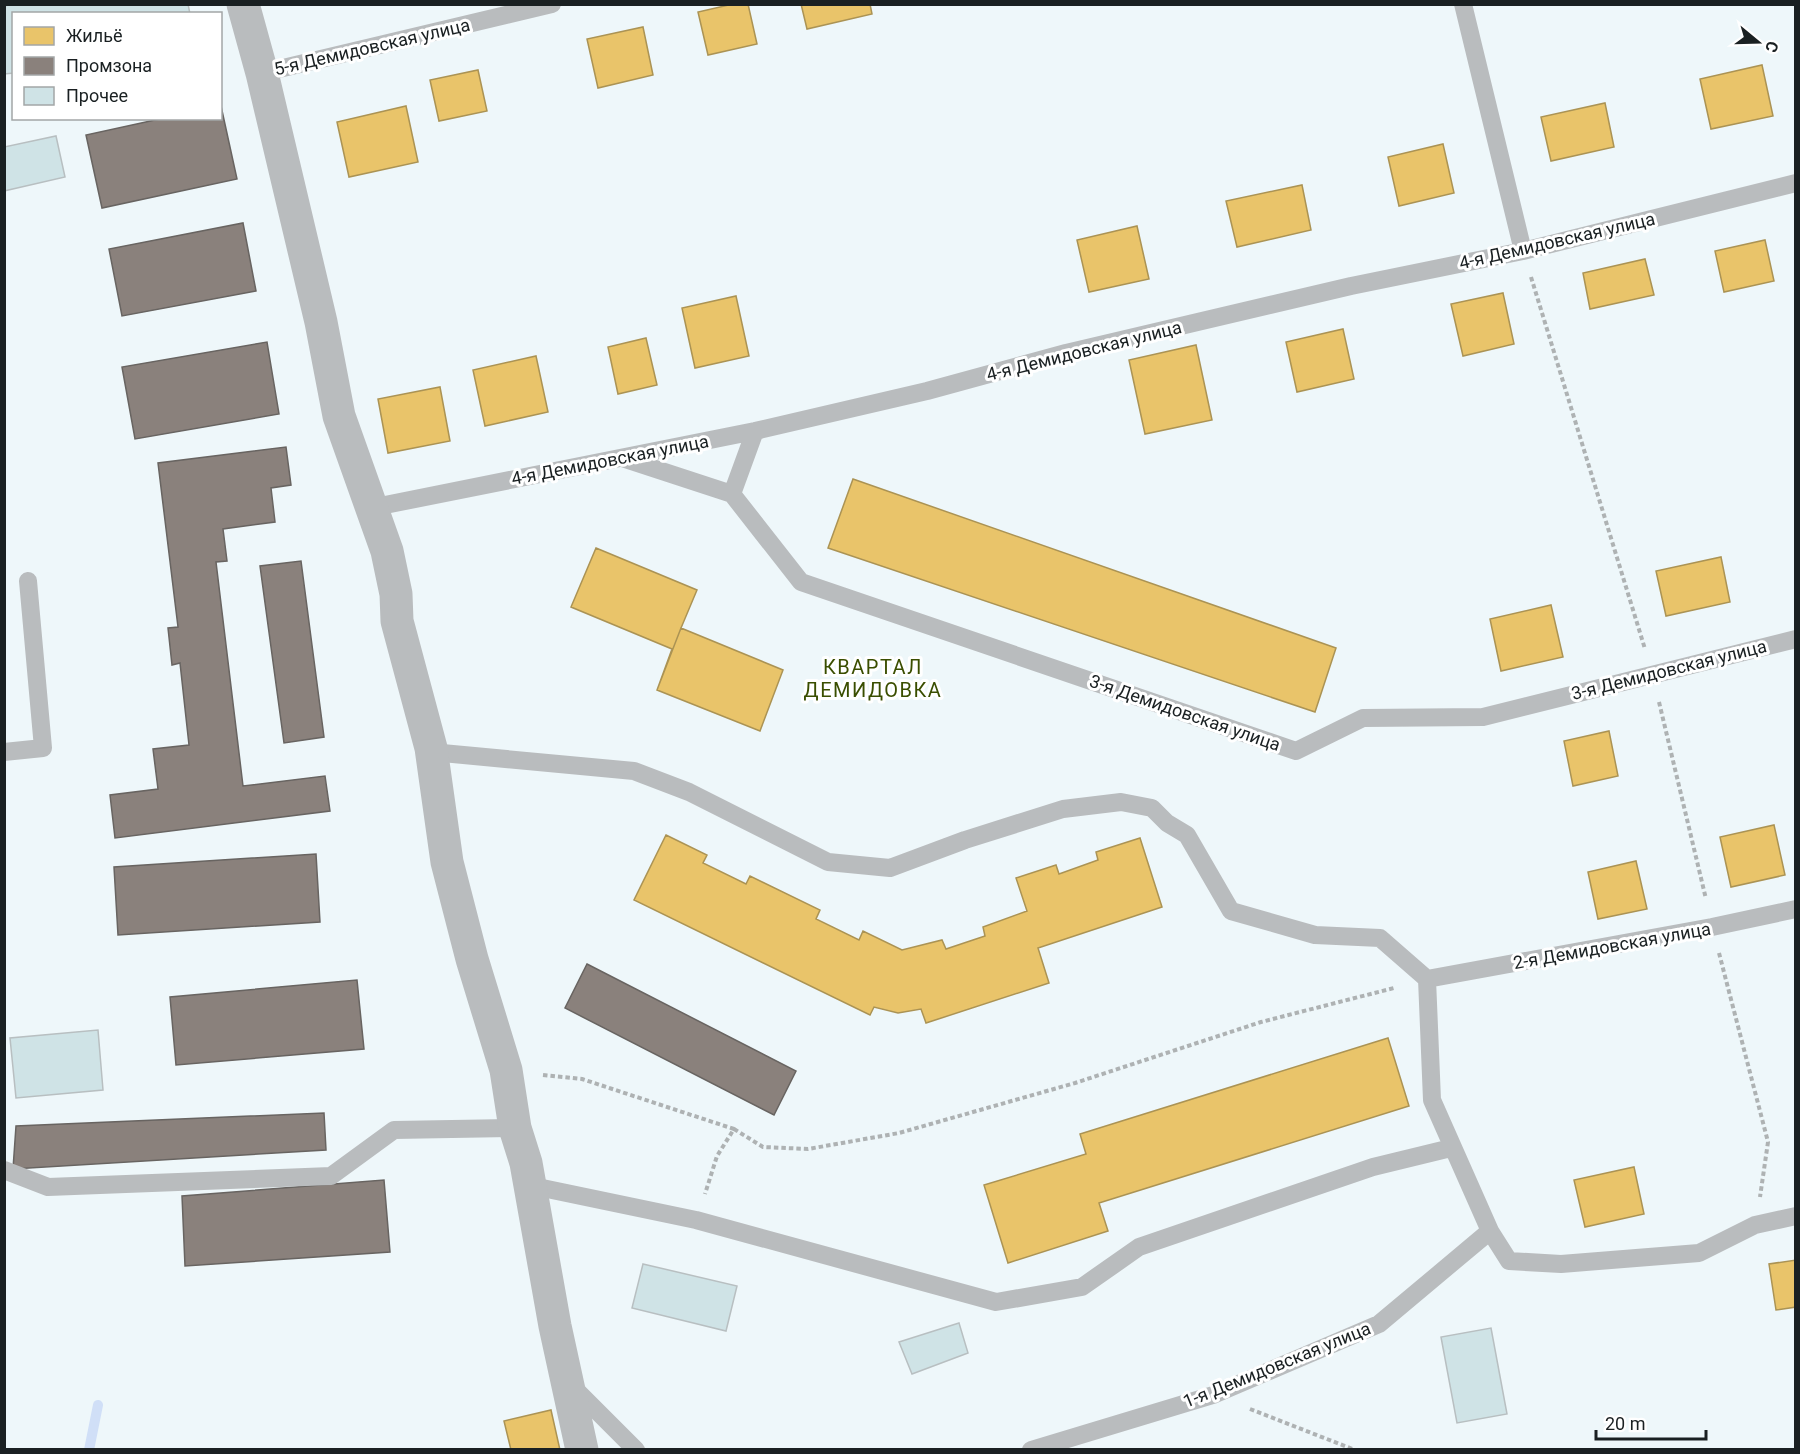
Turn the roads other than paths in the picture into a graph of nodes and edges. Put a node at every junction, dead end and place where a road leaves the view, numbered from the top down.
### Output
1 (243, 4) edge
2 (552, 4) edge
3 (1463, 4) edge
4 (262, 73) junction
5 (1796, 183) edge
6 (1523, 251) junction
7 (755, 431) junction
8 (620, 458) junction
9 (732, 494) junction
10 (370, 508) junction
11 (28, 581) dead end
12 (1796, 639) edge
13 (431, 748) junction
14 (4, 752) edge
15 (1796, 909) edge
16 (1427, 979) junction
17 (515, 1128) junction
18 (1451, 1148) junction
19 (4, 1170) edge
20 (528, 1185) junction
21 (1796, 1216) edge
22 (1490, 1231) junction
23 (569, 1383) junction
24 (582, 1449) edge
25 (636, 1449) edge
26 (1031, 1449) edge

1 - 4 street
2 - 4 lane, 5-я Демидовская улица
3 - 6 lane
4 - 10 street
5 - 6 lane, 4-я Демидовская улица
6 - 7 lane, 4-я Демидовская улица
7 - 8 lane, 4-я Демидовская улица
7 - 9 lane
8 - 9 lane
8 - 10 lane, 4-я Демидовская улица
9 - 12 lane, 3-я Демидовская улица
10 - 13 street
11 - 14 lane
13 - 16 lane
13 - 17 street
15 - 16 lane, 2-я Демидовская улица
16 - 18 lane
17 - 19 lane
17 - 20 street
18 - 20 lane
18 - 22 lane
20 - 23 street
21 - 22 lane
22 - 26 lane, 1-я Демидовская улица
23 - 24 street
23 - 25 lane

